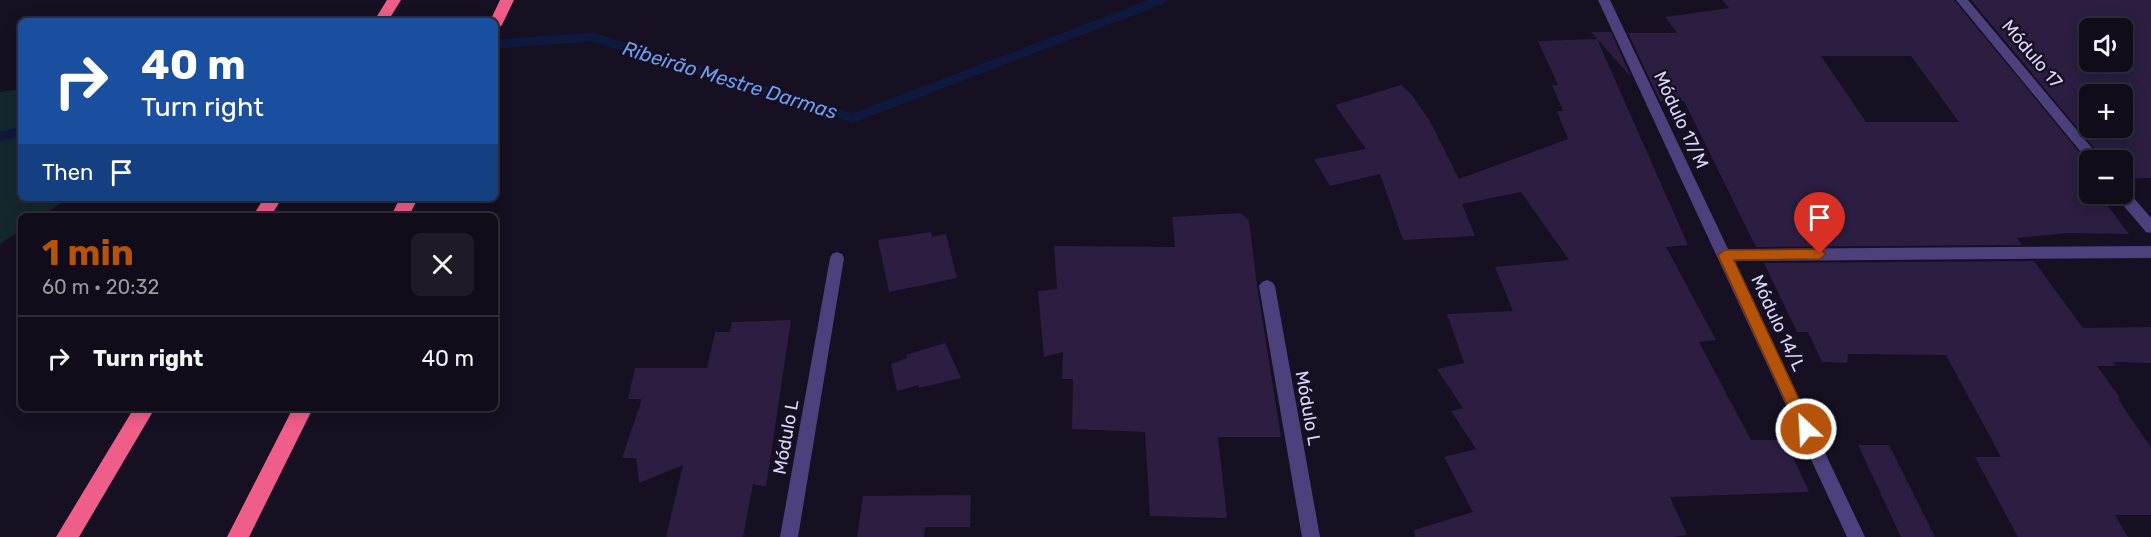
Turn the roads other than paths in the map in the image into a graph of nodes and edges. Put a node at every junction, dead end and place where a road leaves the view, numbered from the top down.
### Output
1 (393, 0) edge
2 (507, 0) edge
3 (1604, 0) edge
4 (1962, 0) edge
5 (383, 18) edge
6 (498, 19) edge
7 (2087, 150) edge
8 (2131, 204) edge
9 (2151, 228) edge
10 (2151, 252) edge
11 (1725, 255) junction
12 (837, 258) dead end
13 (1267, 286) dead end
14 (143, 411) edge
15 (301, 411) edge
16 (67, 537) edge
17 (238, 537) edge
18 (789, 537) edge
19 (1311, 537) edge
20 (1856, 537) edge

1 - 5 highway
2 - 6 highway
3 - 11 street, Módulo 17/M
4 - 7 street, Módulo 17
8 - 9 street
10 - 11 street
11 - 20 street, Módulo 14/L
12 - 18 street, Módulo L
13 - 19 street, Módulo L
14 - 16 highway
15 - 17 highway

